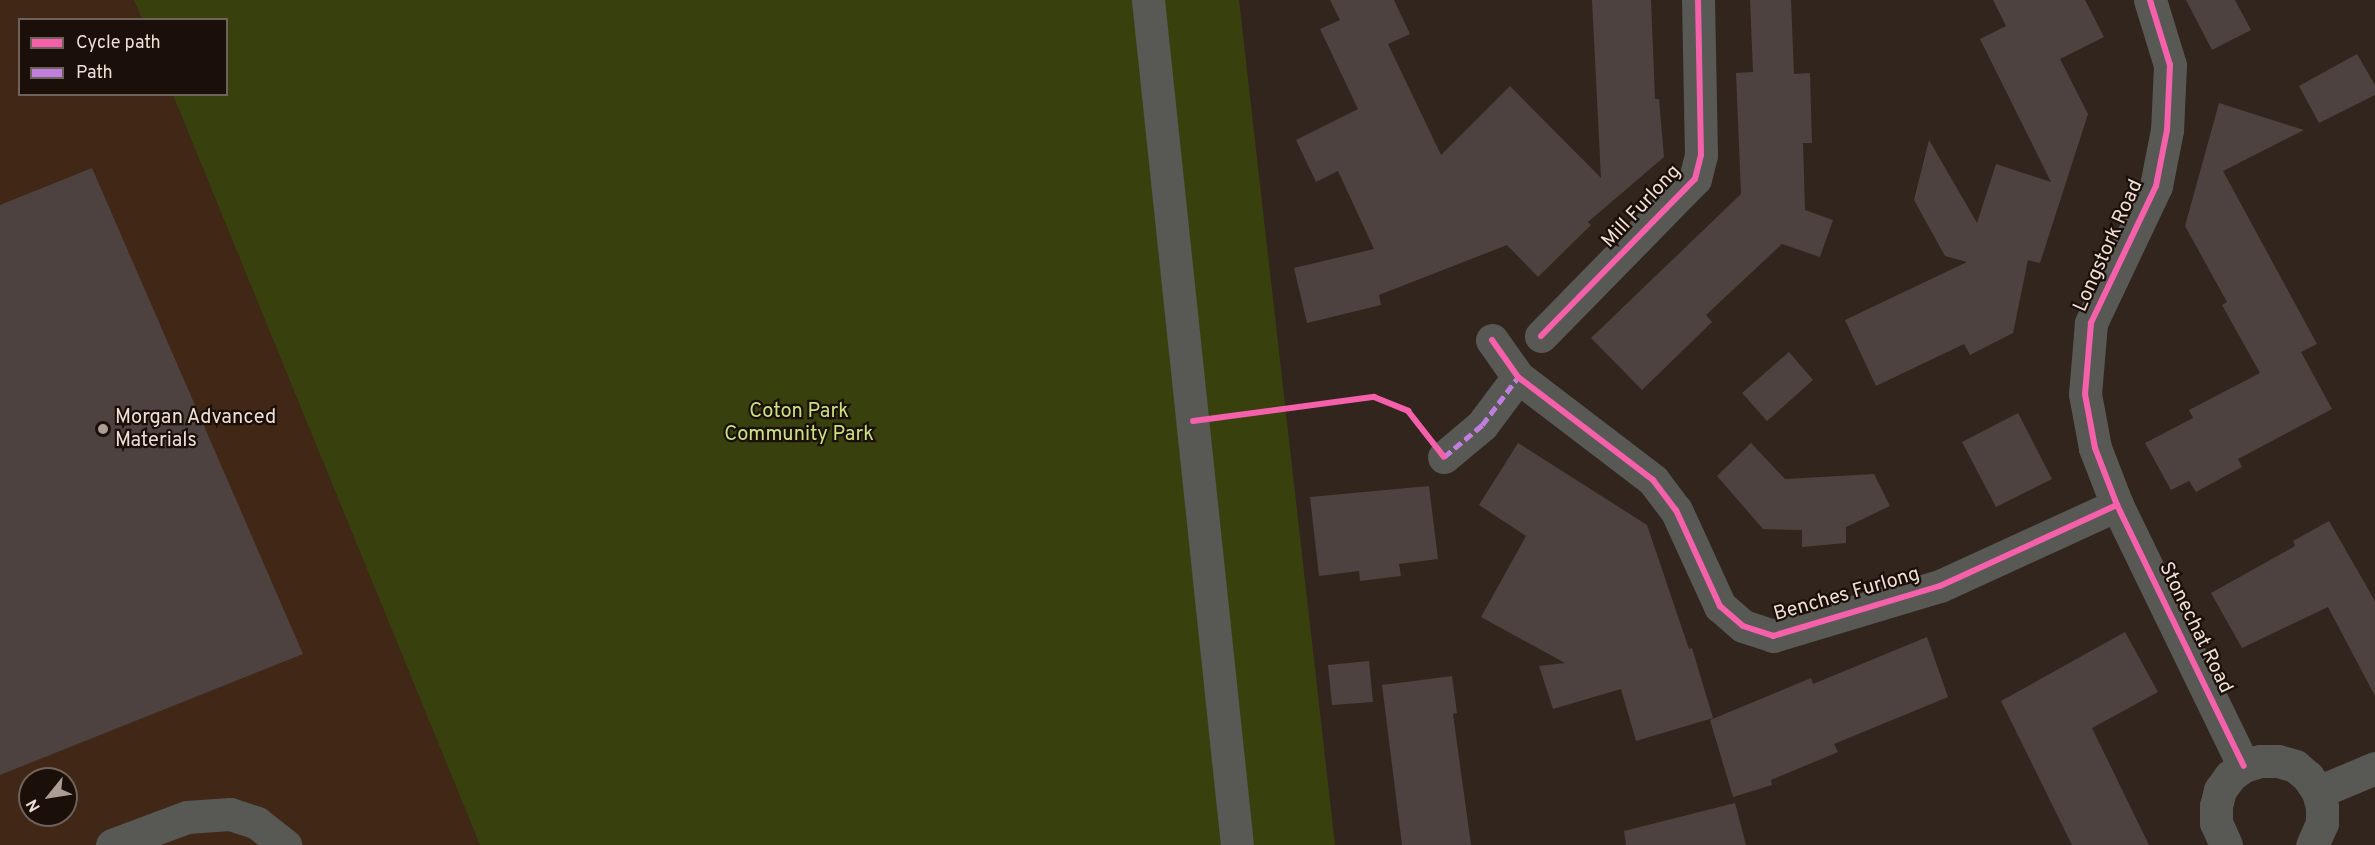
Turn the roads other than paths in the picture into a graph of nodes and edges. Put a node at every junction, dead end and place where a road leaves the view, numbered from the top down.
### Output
1 (1148, 0) edge
2 (1698, 0) edge
3 (2150, 0) edge
4 (1541, 336) dead end
5 (1492, 340) dead end
6 (1518, 377) junction
7 (1444, 457) dead end
8 (2117, 505) junction
9 (2244, 766) junction
10 (2375, 768) edge
11 (2318, 792) junction
12 (112, 845) edge
13 (285, 845) edge
14 (1237, 845) edge
15 (2226, 845) edge
16 (2313, 845) edge

1 - 14 street
2 - 4 street, Mill Furlong
3 - 8 street, Longstork Road
5 - 6 street, Benches Furlong
6 - 7 street
6 - 8 street, Benches Furlong
8 - 9 street, Stonechat Road
9 - 11 street
9 - 15 street
10 - 11 street
11 - 16 street
12 - 13 street

